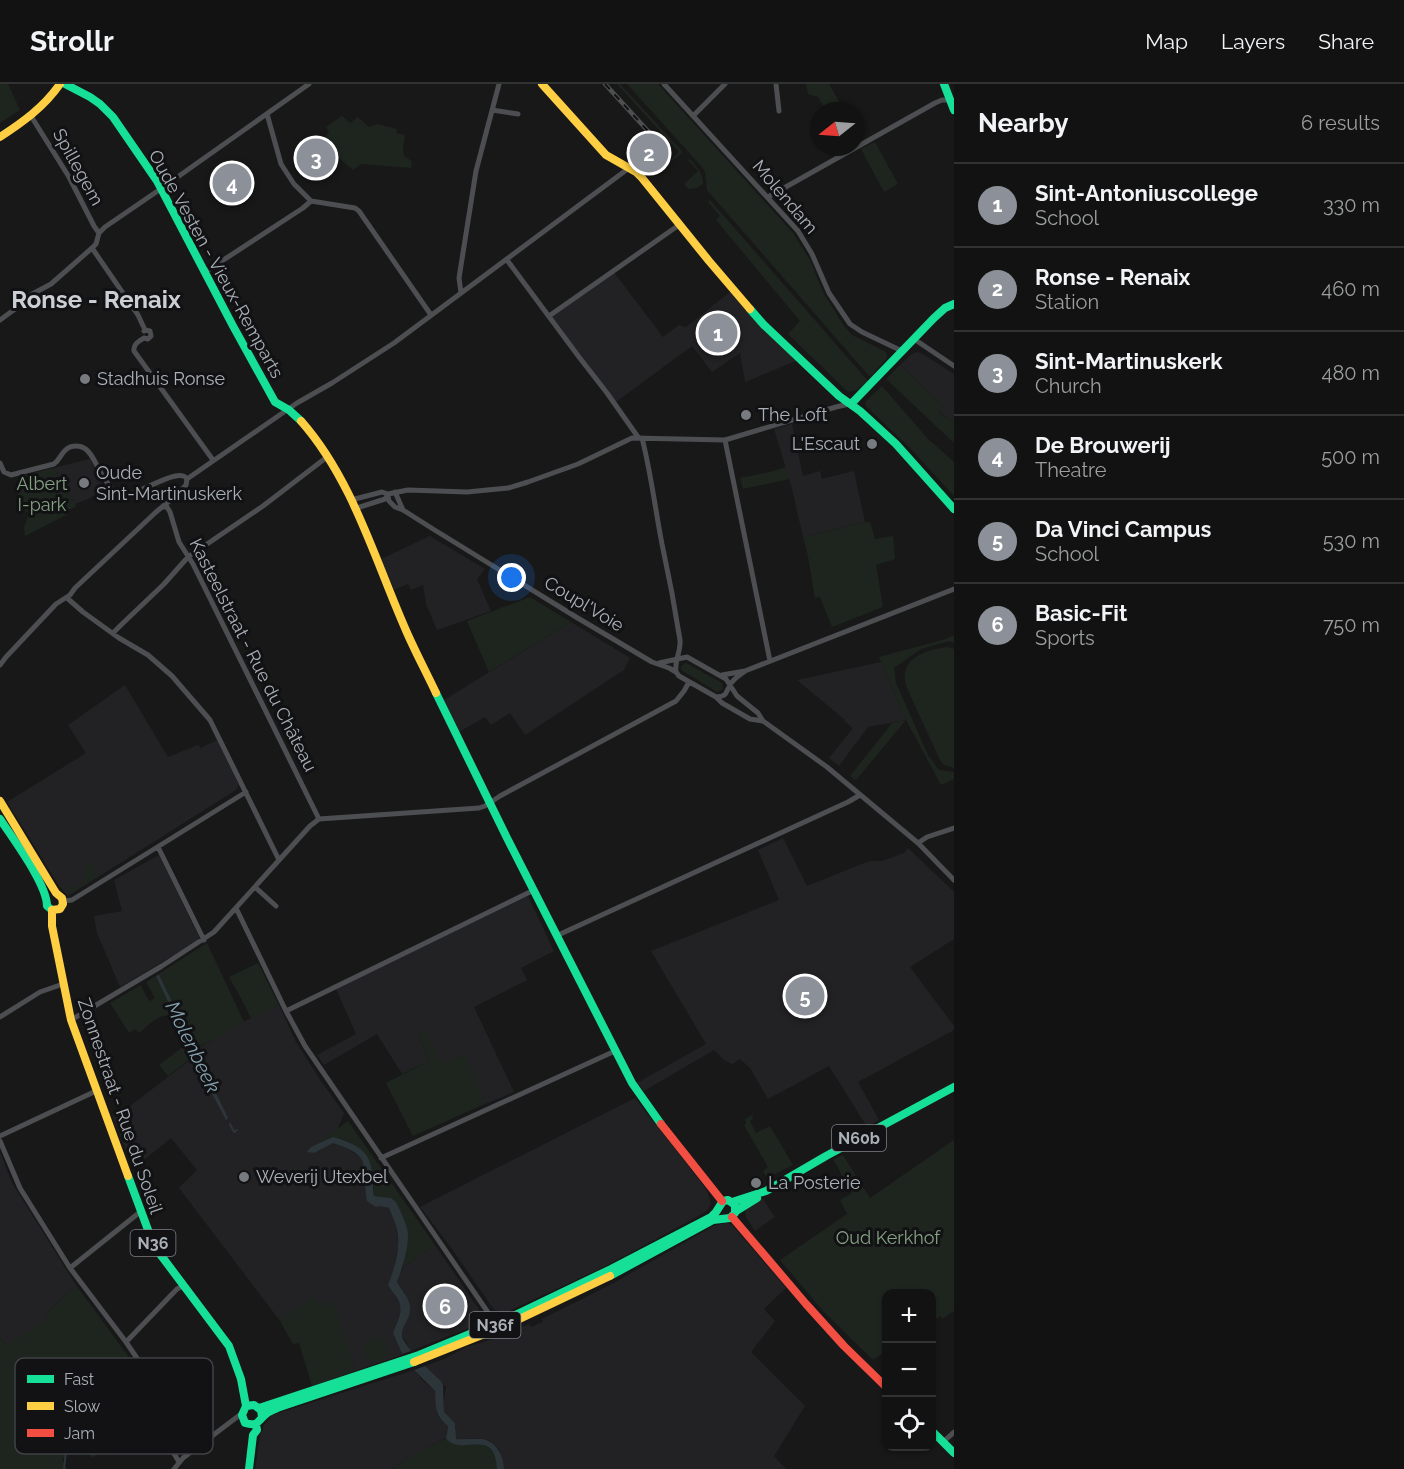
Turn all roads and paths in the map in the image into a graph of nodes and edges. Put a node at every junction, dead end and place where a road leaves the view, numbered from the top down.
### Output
1 (62, 84) edge
2 (309, 84) edge
3 (500, 84) edge
4 (542, 84) edge
5 (664, 84) edge
6 (725, 84) edge
7 (776, 84) edge
8 (944, 84) edge
9 (952, 100) edge
10 (492, 110) junction
11 (954, 110) edge
12 (779, 111) dead end
13 (267, 114) junction
14 (518, 114) dead end
15 (31, 116) junction
16 (693, 116) junction
17 (0, 137) edge
18 (628, 168) junction
19 (162, 188) junction
20 (768, 197) junction
21 (310, 201) junction
22 (679, 225) junction
23 (99, 233) junction
24 (92, 248) junction
25 (507, 260) junction
26 (205, 273) junction
27 (461, 293) junction
28 (954, 304) edge
29 (431, 315) junction
30 (549, 316) junction
31 (0, 320) edge
32 (914, 339) junction
33 (899, 354) junction
34 (954, 366) edge
35 (851, 404) junction
36 (289, 410) junction
37 (640, 437) junction
38 (725, 440) junction
39 (327, 457) junction
40 (213, 460) junction
41 (0, 463) edge
42 (187, 478) junction
43 (395, 492) junction
44 (388, 494) junction
45 (351, 500) junction
46 (162, 507) junction
47 (354, 508) junction
48 (954, 509) edge
49 (403, 510) junction
50 (188, 558) junction
51 (954, 589) edge
52 (67, 598) junction
53 (113, 633) junction
54 (678, 659) junction
55 (770, 661) junction
56 (658, 664) junction
57 (0, 665) edge
58 (745, 671) junction
59 (676, 672) junction
60 (720, 675) junction
61 (689, 682) junction
62 (729, 685) junction
63 (716, 697) junction
64 (762, 721) junction
65 (246, 792) junction
66 (860, 795) junction
67 (1, 803) edge
68 (490, 803) junction
69 (0, 819) edge
70 (319, 819) junction
71 (954, 828) edge
72 (918, 843) junction
73 (158, 847) junction
74 (279, 860) junction
75 (954, 880) edge
76 (255, 887) junction
77 (534, 890) junction
78 (56, 893) junction
79 (47, 898) junction
80 (63, 901) junction
81 (276, 906) dead end
82 (236, 908) junction
83 (52, 910) junction
84 (556, 936) junction
85 (204, 940) junction
86 (63, 984) junction
87 (286, 1011) junction
88 (0, 1017) edge
89 (71, 1020) junction
90 (615, 1051) junction
91 (954, 1087) edge
92 (96, 1091) junction
93 (0, 1136) edge
94 (0, 1141) edge
95 (381, 1158) junction
96 (766, 1191) junction
97 (722, 1201) junction
98 (732, 1202) junction
99 (717, 1210) junction
100 (140, 1212) junction
101 (734, 1214) junction
102 (722, 1218) junction
103 (70, 1268) junction
104 (183, 1286) junction
105 (495, 1325) junction
106 (126, 1342) junction
107 (137, 1358) edge
108 (882, 1383) edge
109 (252, 1406) junction
110 (250, 1420) junction
111 (954, 1432) edge
112 (213, 1435) edge
113 (936, 1435) edge
114 (943, 1442) junction
115 (954, 1452) edge
116 (174, 1454) edge
117 (188, 1454) edge
118 (179, 1462) junction
119 (174, 1469) edge
120 (249, 1469) edge

1 - 15 main road
1 - 19 main road, Oude Vesten - Vieux-Remparts
2 - 13 street
3 - 10 street
4 - 18 main road
5 - 16 street, Molendam
6 - 16 street
7 - 12 street
8 - 9 main road
9 - 11 main road
9 - 20 street
10 - 14 street
10 - 27 street
13 - 19 street
13 - 21 street
15 - 17 main road
15 - 23 street, Spillegem
16 - 20 street, Molendam
18 - 22 main road
18 - 25 street
19 - 23 street
19 - 26 main road, Oude Vesten - Vieux-Remparts
20 - 33 street, Molendam
21 - 26 street
21 - 29 street
22 - 30 street
22 - 35 main road
23 - 24 street
24 - 31 street
24 - 40 street
25 - 27 street
25 - 30 street
26 - 36 main road, Oude Vesten - Vieux-Remparts
27 - 29 street
28 - 32 main road
29 - 36 street
30 - 37 street
32 - 33 main road
32 - 34 street
33 - 35 main road
35 - 38 street
35 - 48 main road
36 - 39 main road, Oude Vesten - Vieux-Remparts
36 - 40 street
37 - 38 street
37 - 43 street
37 - 54 street
38 - 55 street
39 - 45 main road, Oude Vesten - Vieux-Remparts
39 - 50 street
40 - 42 street
41 - 42 street
42 - 46 street
43 - 44 street
43 - 49 street
44 - 45 street
44 - 47 street
44 - 49 street, Coupl'Voie
45 - 47 main road, Oude Vesten - Vieux-Remparts
46 - 50 street, Kasteelstraat - Rue du Château
46 - 52 street
47 - 68 main road, Oude Vesten - Vieux-Remparts
49 - 56 street, Coupl'Voie
50 - 53 street
50 - 70 street, Kasteelstraat - Rue du Château
51 - 55 street
52 - 53 street
52 - 57 street
53 - 65 street
54 - 56 street
54 - 59 street
54 - 60 street
55 - 58 street
56 - 59 street, Coupl'Voie
58 - 60 street
58 - 62 street
59 - 61 street, Coupl'Voie
60 - 62 street
61 - 63 street, Coupl'Voie
61 - 68 street
62 - 63 street
62 - 64 street
63 - 64 street, Coupl'Voie
64 - 66 street
65 - 73 street
65 - 74 street
66 - 72 street
66 - 84 street
67 - 78 main road
68 - 70 street
68 - 77 main road, Oude Vesten - Vieux-Remparts
69 - 79 main road, N36
70 - 74 street
71 - 72 street
72 - 75 street
73 - 80 street
73 - 85 street
74 - 76 street
76 - 81 street
76 - 82 street
77 - 84 main road, Oude Vesten - Vieux-Remparts
77 - 87 street
78 - 79 main road
78 - 80 main road
79 - 83 main road, N36
80 - 83 main road
82 - 85 street
82 - 87 street
83 - 86 main road, Zonnestraat - Rue du Soleil / N36
84 - 90 main road, Oude Vesten - Vieux-Remparts
85 - 89 street
86 - 88 street
86 - 89 main road, Zonnestraat - Rue du Soleil / N36
87 - 95 street
89 - 92 main road, Zonnestraat - Rue du Soleil / N36
90 - 95 street
90 - 97 main road, Oude Vesten - Vieux-Remparts
91 - 96 main road, N60b
92 - 93 street
92 - 100 main road, Zonnestraat - Rue du Soleil / N36
94 - 103 street
95 - 105 street
96 - 98 main road, N60b
96 - 101 main road, N60b
97 - 98 main road, N60b
97 - 99 main road
98 - 101 main road
99 - 102 main road
99 - 105 main road, N36f
100 - 103 street
100 - 104 main road, Zonnestraat - Rue du Soleil / N36
101 - 102 main road, N60b
101 - 108 main road
102 - 110 main road, N36f
103 - 106 street
104 - 106 street
104 - 109 main road, Zonnestraat - Rue du Soleil / N36
105 - 109 main road, N36f
106 - 107 street
109 - 110 main road, N36
109 - 110 main road, N36
110 - 112 street
110 - 120 main road, N36
111 - 114 street
113 - 114 main road
114 - 115 main road
116 - 118 street
117 - 118 street
118 - 119 street

